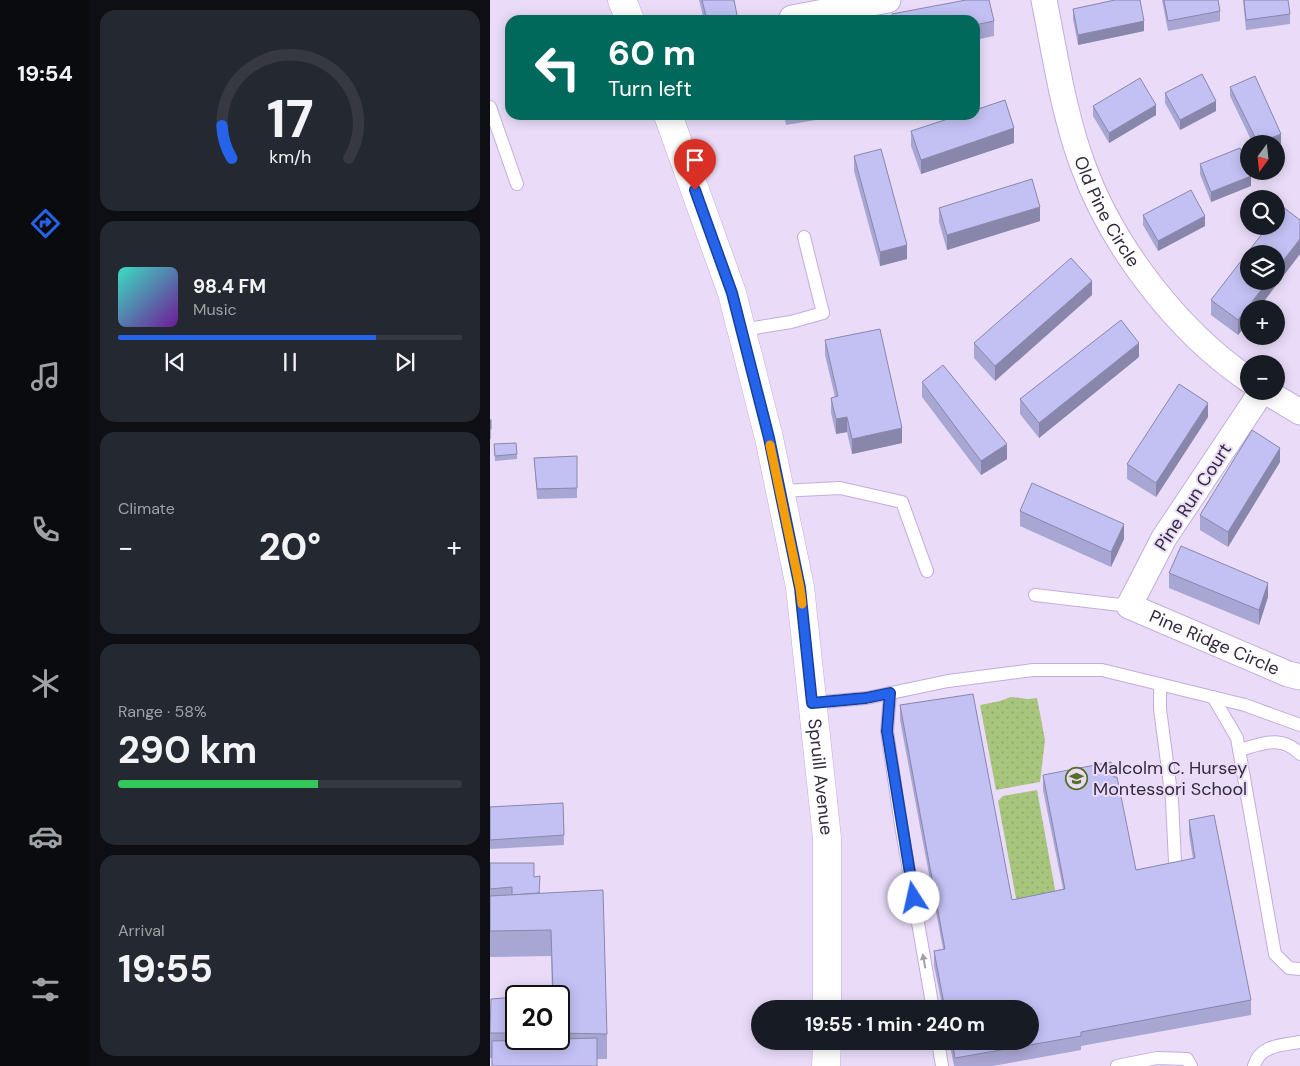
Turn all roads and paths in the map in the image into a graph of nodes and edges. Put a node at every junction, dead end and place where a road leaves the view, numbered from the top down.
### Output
1 (622, 0) edge
2 (888, 0) edge
3 (1044, 0) edge
4 (628, 15) edge
5 (808, 15) edge
6 (490, 107) edge
7 (670, 120) edge
8 (517, 184) dead end
9 (804, 237) dead end
10 (741, 330) junction
11 (1240, 373) edge
12 (1258, 400) edge
13 (1279, 400) edge
14 (1300, 412) edge
15 (780, 491) junction
16 (927, 571) dead end
17 (1035, 595) dead end
18 (1129, 606) junction
19 (1300, 677) edge
20 (1160, 684) junction
21 (890, 693) junction
22 (1213, 697) junction
23 (812, 703) junction
24 (1300, 726) edge
25 (1239, 750) junction
26 (1300, 752) edge
27 (1175, 862) edge
28 (1300, 969) edge
29 (828, 1000) edge
30 (930, 1000) edge
31 (1300, 1042) edge
32 (827, 1050) edge
33 (939, 1050) edge
34 (826, 1066) edge
35 (942, 1066) edge
36 (1117, 1066) edge
37 (1192, 1066) edge
38 (1254, 1066) edge

1 - 4 street
2 - 5 street
3 - 11 street, Old Pine Circle
6 - 8 lane
7 - 10 street, Spruill Avenue
9 - 10 lane
10 - 15 street, Spruill Avenue
12 - 18 street, Pine Run Court
13 - 14 street
15 - 16 lane
15 - 23 street, Spruill Avenue
17 - 18 lane
18 - 19 street, Pine Ridge Circle
20 - 21 lane
20 - 22 lane
20 - 27 lane
21 - 23 lane
30 -> 21 lane
22 - 24 lane
22 - 25 lane
23 - 29 street, Spruill Avenue
25 - 26 lane
25 - 28 lane
31 - 38 lane
32 - 34 street
33 - 35 lane
36 - 37 lane

